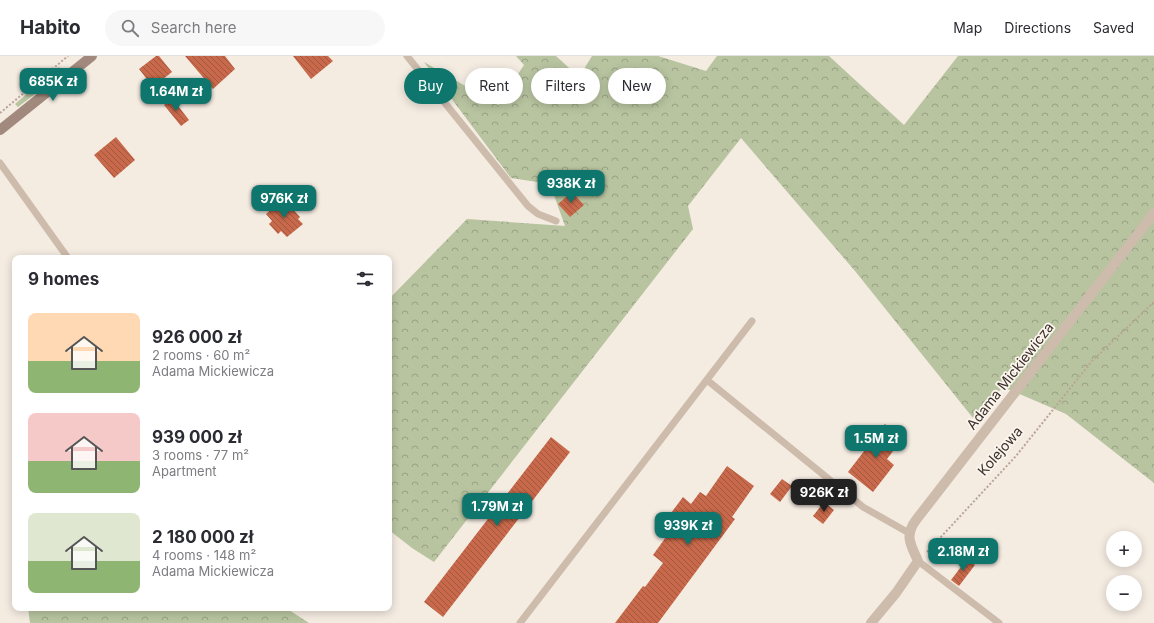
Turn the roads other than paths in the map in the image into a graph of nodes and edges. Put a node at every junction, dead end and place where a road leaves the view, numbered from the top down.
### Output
1 (92, 56) edge
2 (407, 56) edge
3 (0, 130) edge
4 (0, 163) edge
5 (1154, 213) edge
6 (556, 221) dead end
7 (66, 255) edge
8 (752, 321) dead end
9 (707, 380) junction
10 (909, 533) junction
11 (918, 561) junction
12 (520, 623) edge
13 (871, 623) edge
14 (999, 623) edge

1 - 3 main road
2 - 6 lane
4 - 7 lane
5 - 10 street, Adama Mickiewicza
8 - 9 lane
9 - 10 lane
9 - 12 lane
10 - 11 street
11 - 13 street
11 - 14 lane

